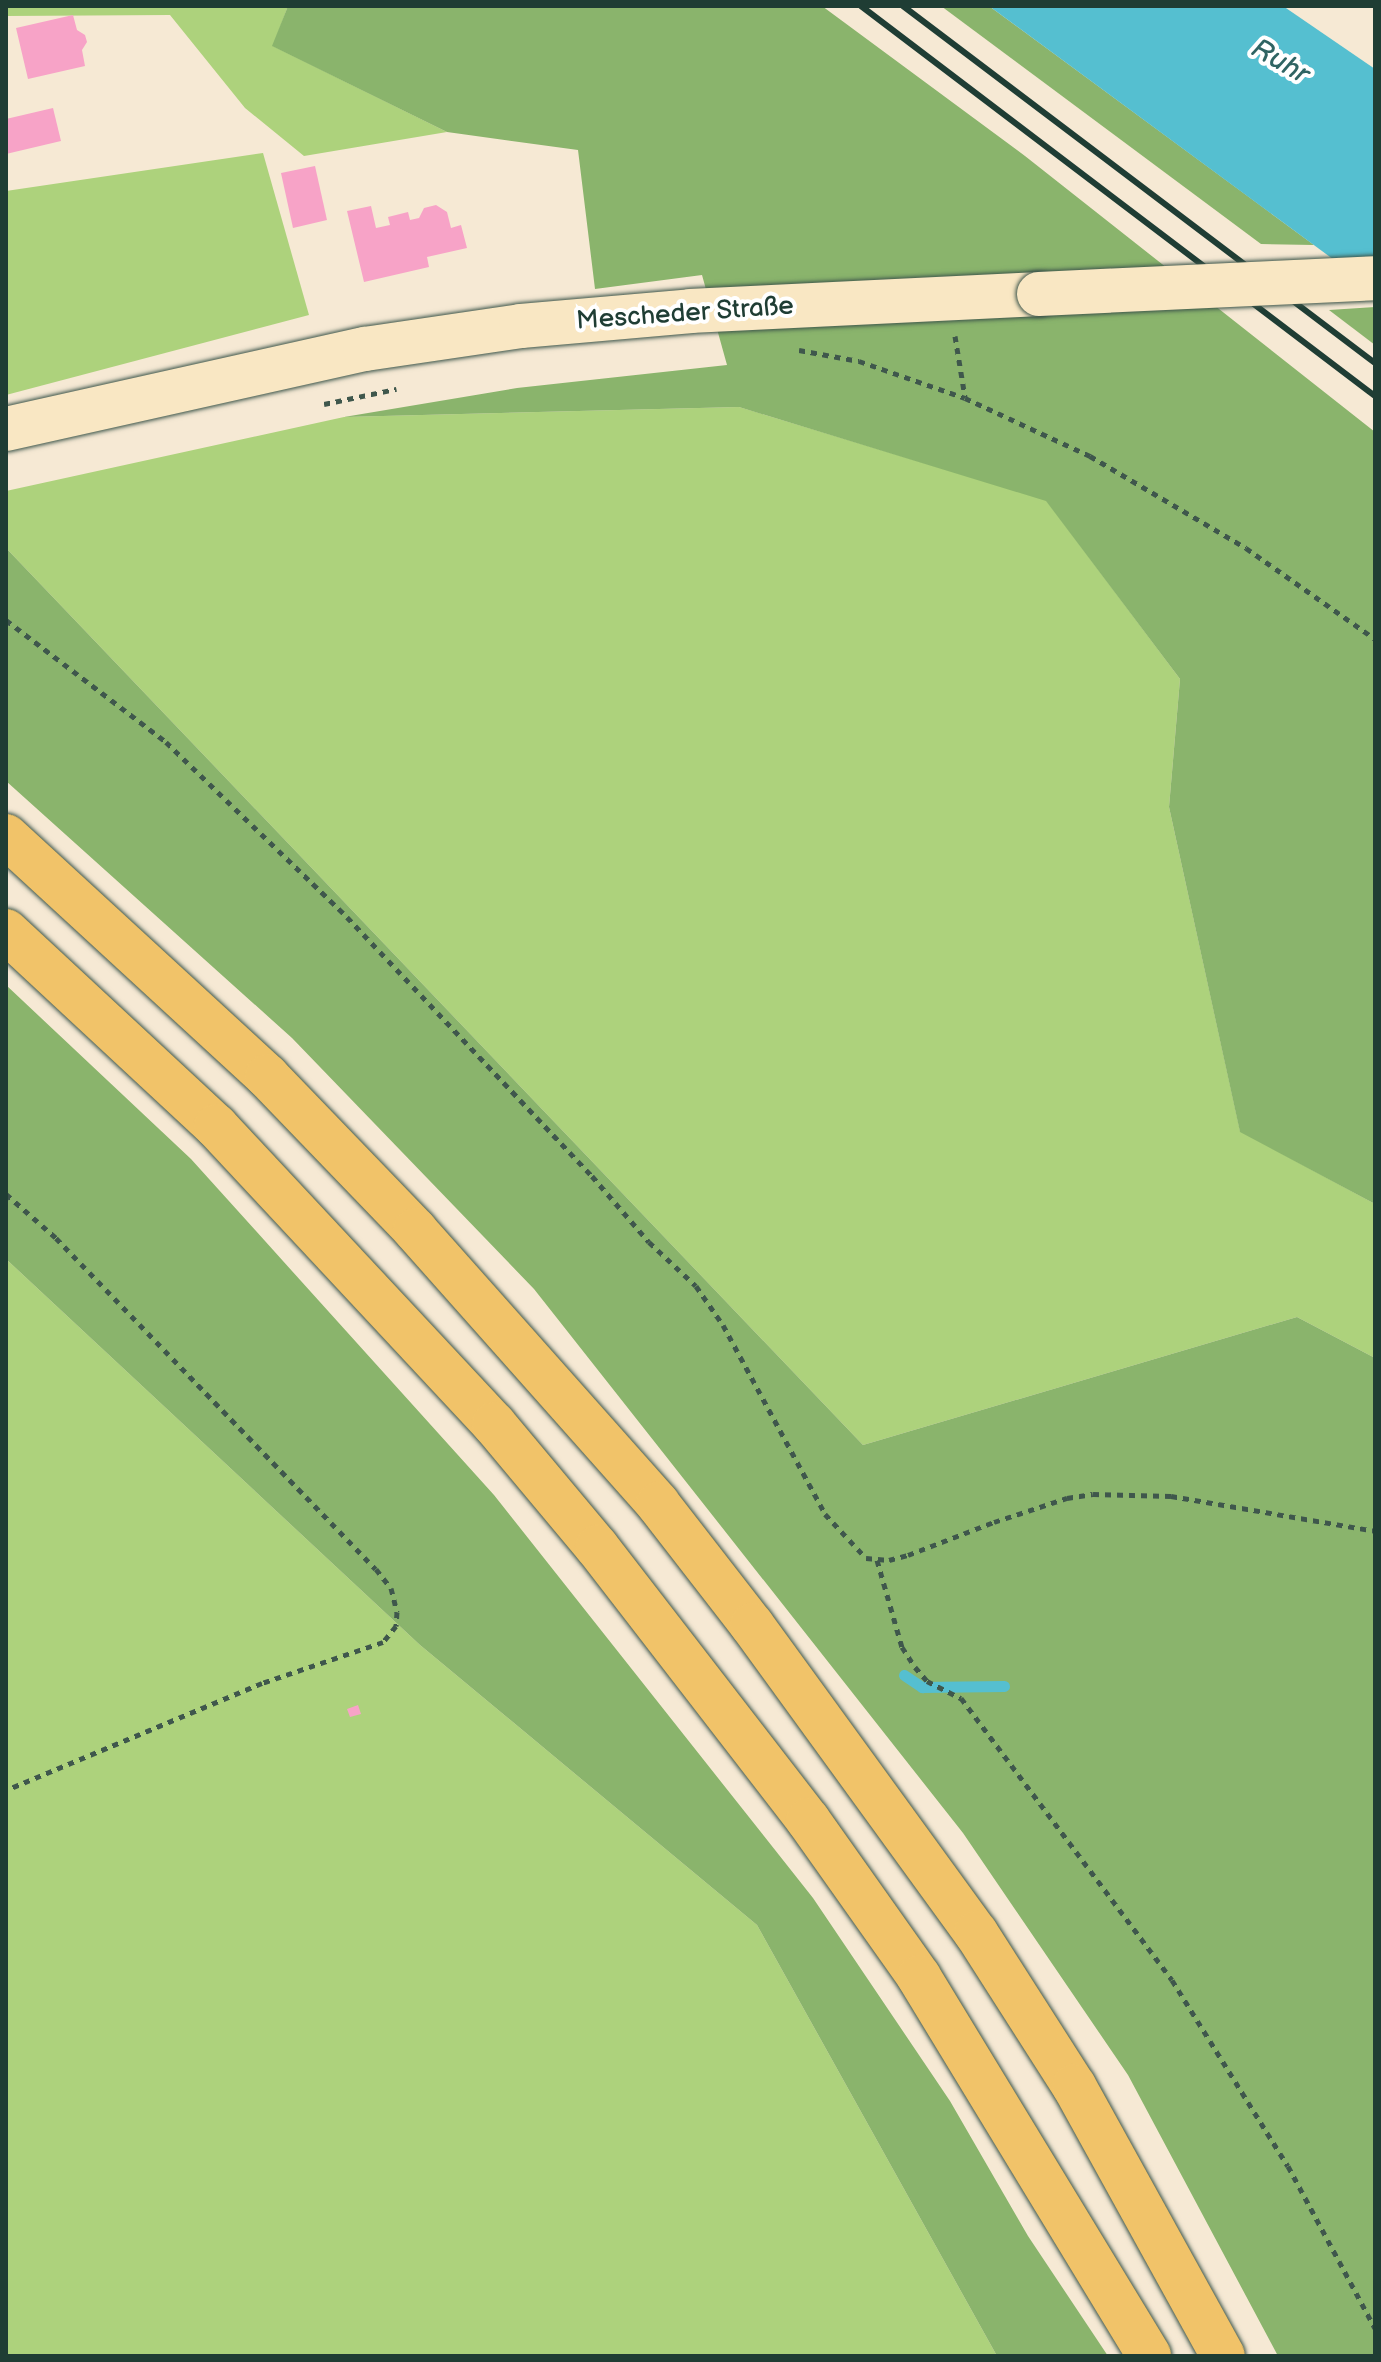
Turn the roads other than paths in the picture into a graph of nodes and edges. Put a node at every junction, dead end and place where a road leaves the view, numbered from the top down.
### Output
1 (1375, 278) edge
2 (6, 429) edge
3 (6, 836) edge
4 (6, 931) edge
5 (1149, 2356) edge
6 (1223, 2356) edge

1 - 2 street, Mescheder Straße, bridge
3 - 6 highway
4 - 5 highway

